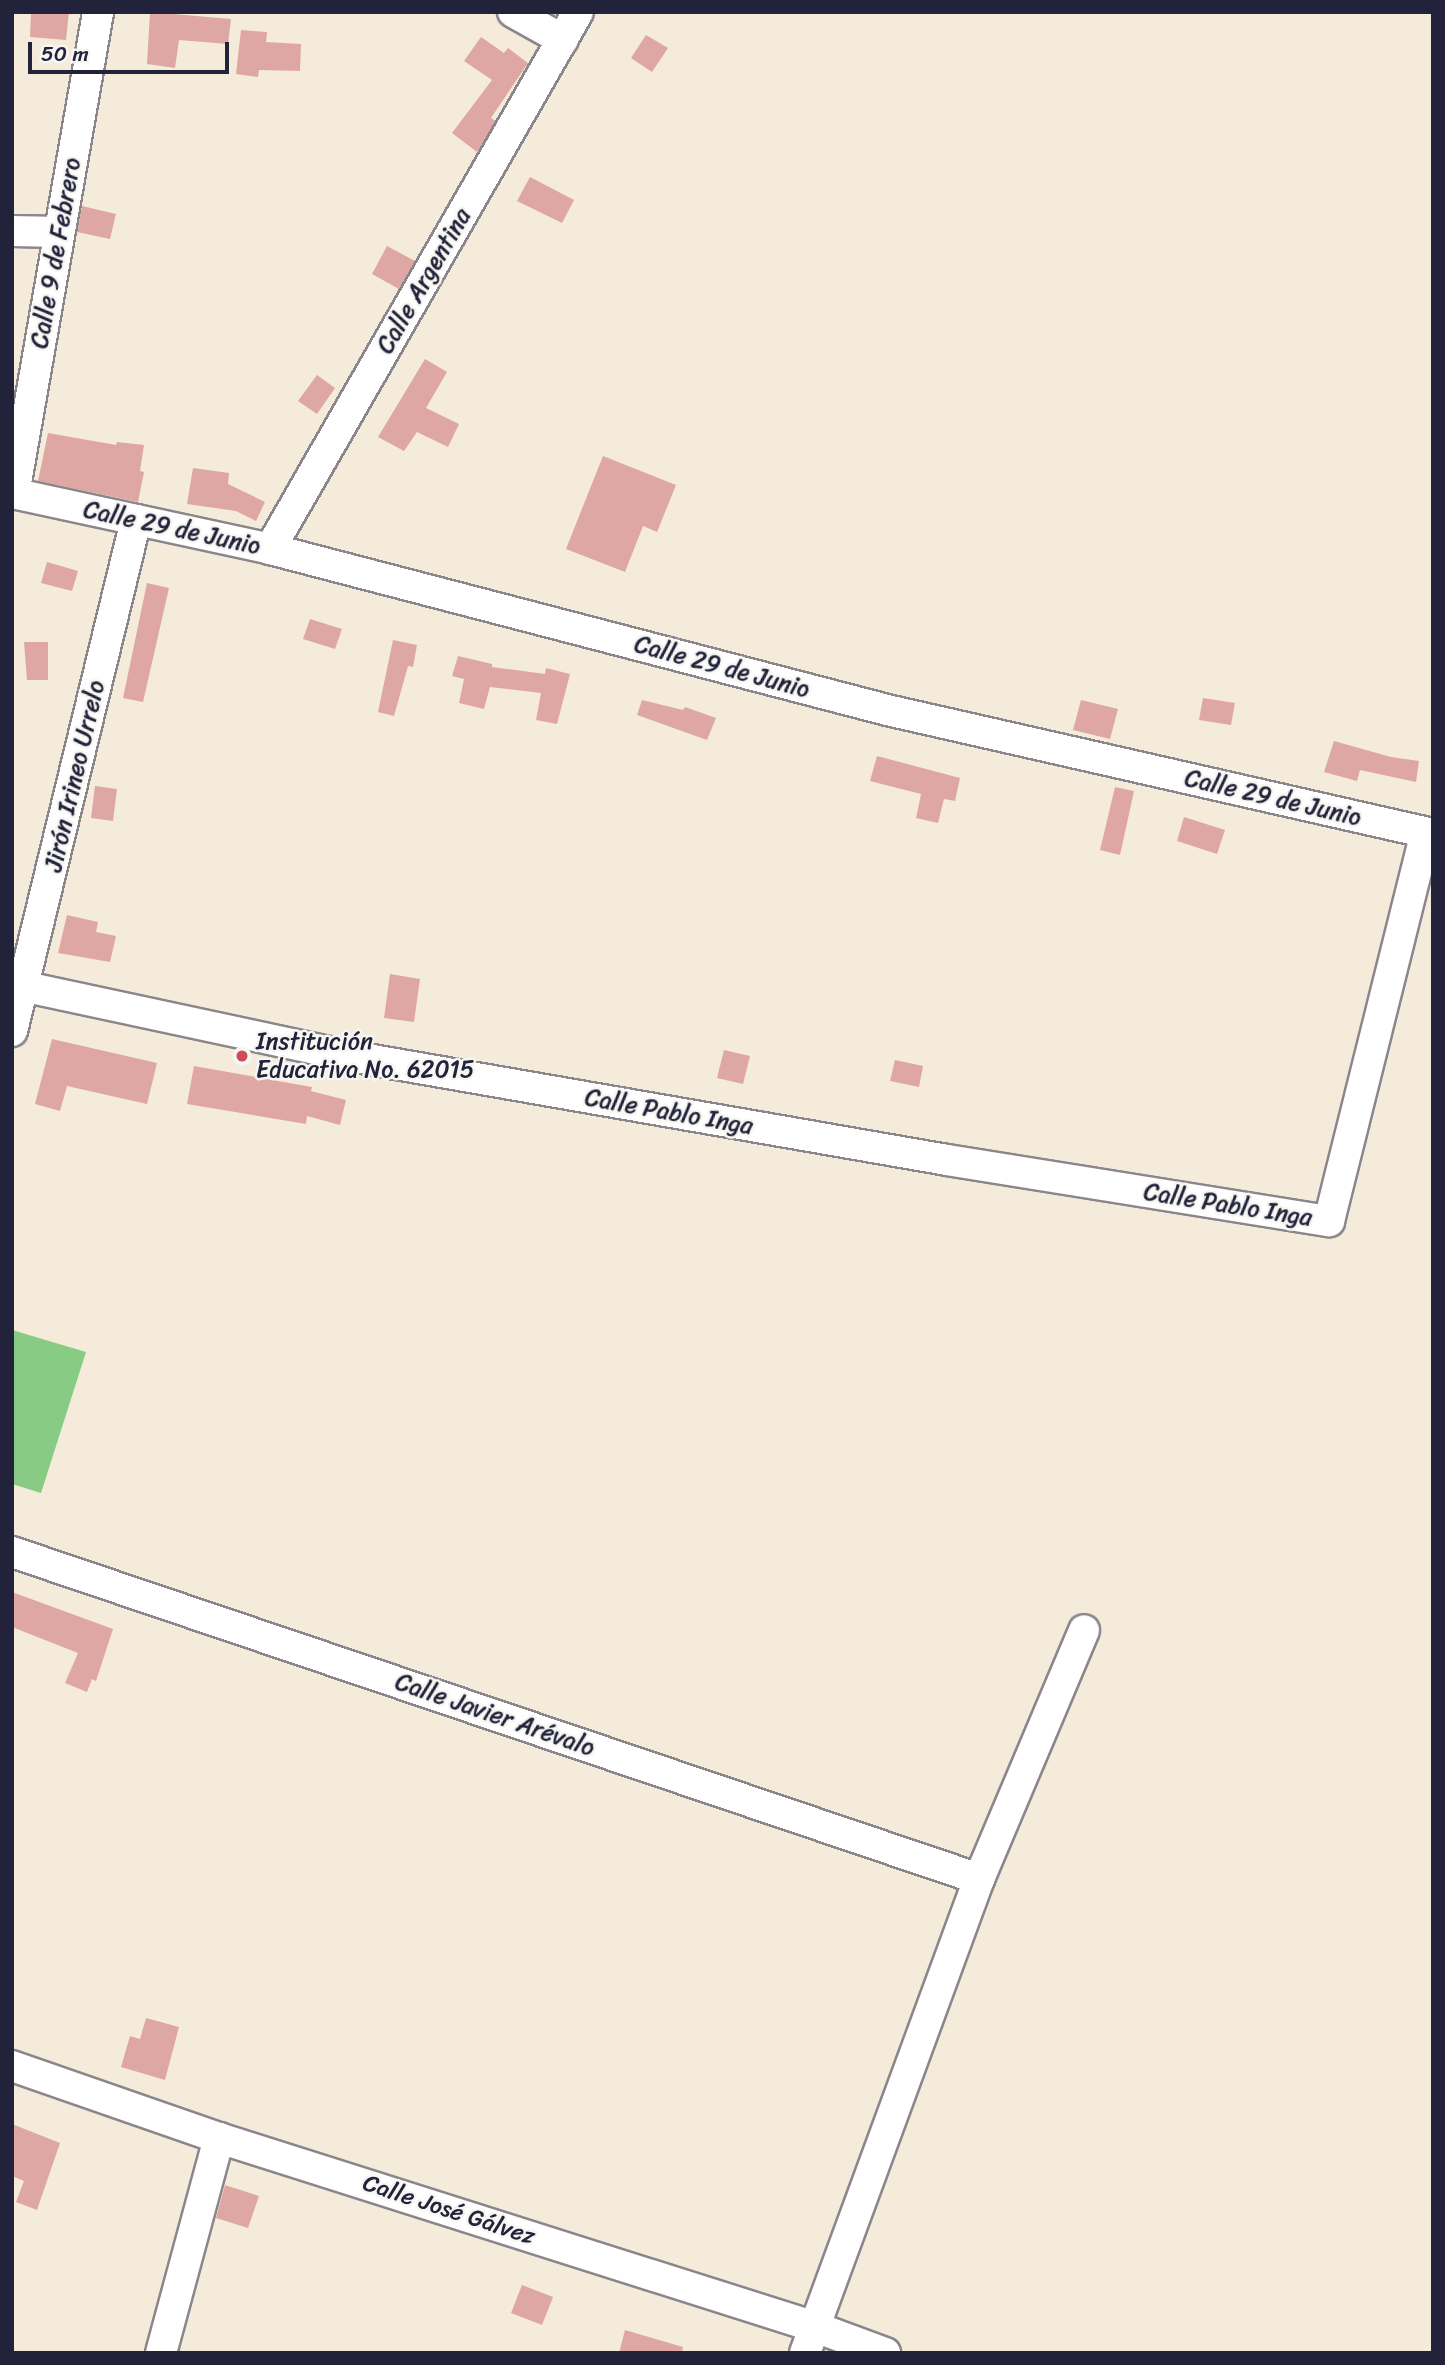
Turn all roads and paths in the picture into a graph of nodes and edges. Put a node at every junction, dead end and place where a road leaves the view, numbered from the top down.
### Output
1 (98, 12) edge
2 (513, 12) edge
3 (578, 12) edge
4 (563, 40) junction
5 (12, 231) edge
6 (59, 232) junction
7 (13, 494) edge
8 (136, 520) junction
9 (270, 549) junction
10 (1429, 833) edge
11 (18, 985) edge
12 (12, 1031) edge
13 (12, 1552) edge
14 (1084, 1630) dead end
15 (979, 1879) junction
16 (12, 2066) edge
17 (219, 2138) junction
18 (810, 2340) edge
19 (161, 2353) edge
20 (885, 2353) edge

1 - 6 street, Calle 9 de Febrero
2 - 4 street
3 - 4 street, Calle Argentina
4 - 9 street, Calle Argentina
5 - 6 street
6 - 7 street, Calle 9 de Febrero
7 - 8 street, Calle 29 de Junio
8 - 9 street, Calle 29 de Junio
8 - 11 street, Jirón Irineo Urrelo
9 - 10 street, Calle 29 de Junio
10 - 11 street, Calle Pablo Inga
11 - 12 street, Jirón Irineo Urrelo
13 - 15 street, Calle Javier Arévalo
14 - 15 street
15 - 18 street
16 - 17 street, Calle José Gálvez
17 - 18 street, Calle José Gálvez
17 - 19 street
18 - 20 street, Calle José Gálvez

